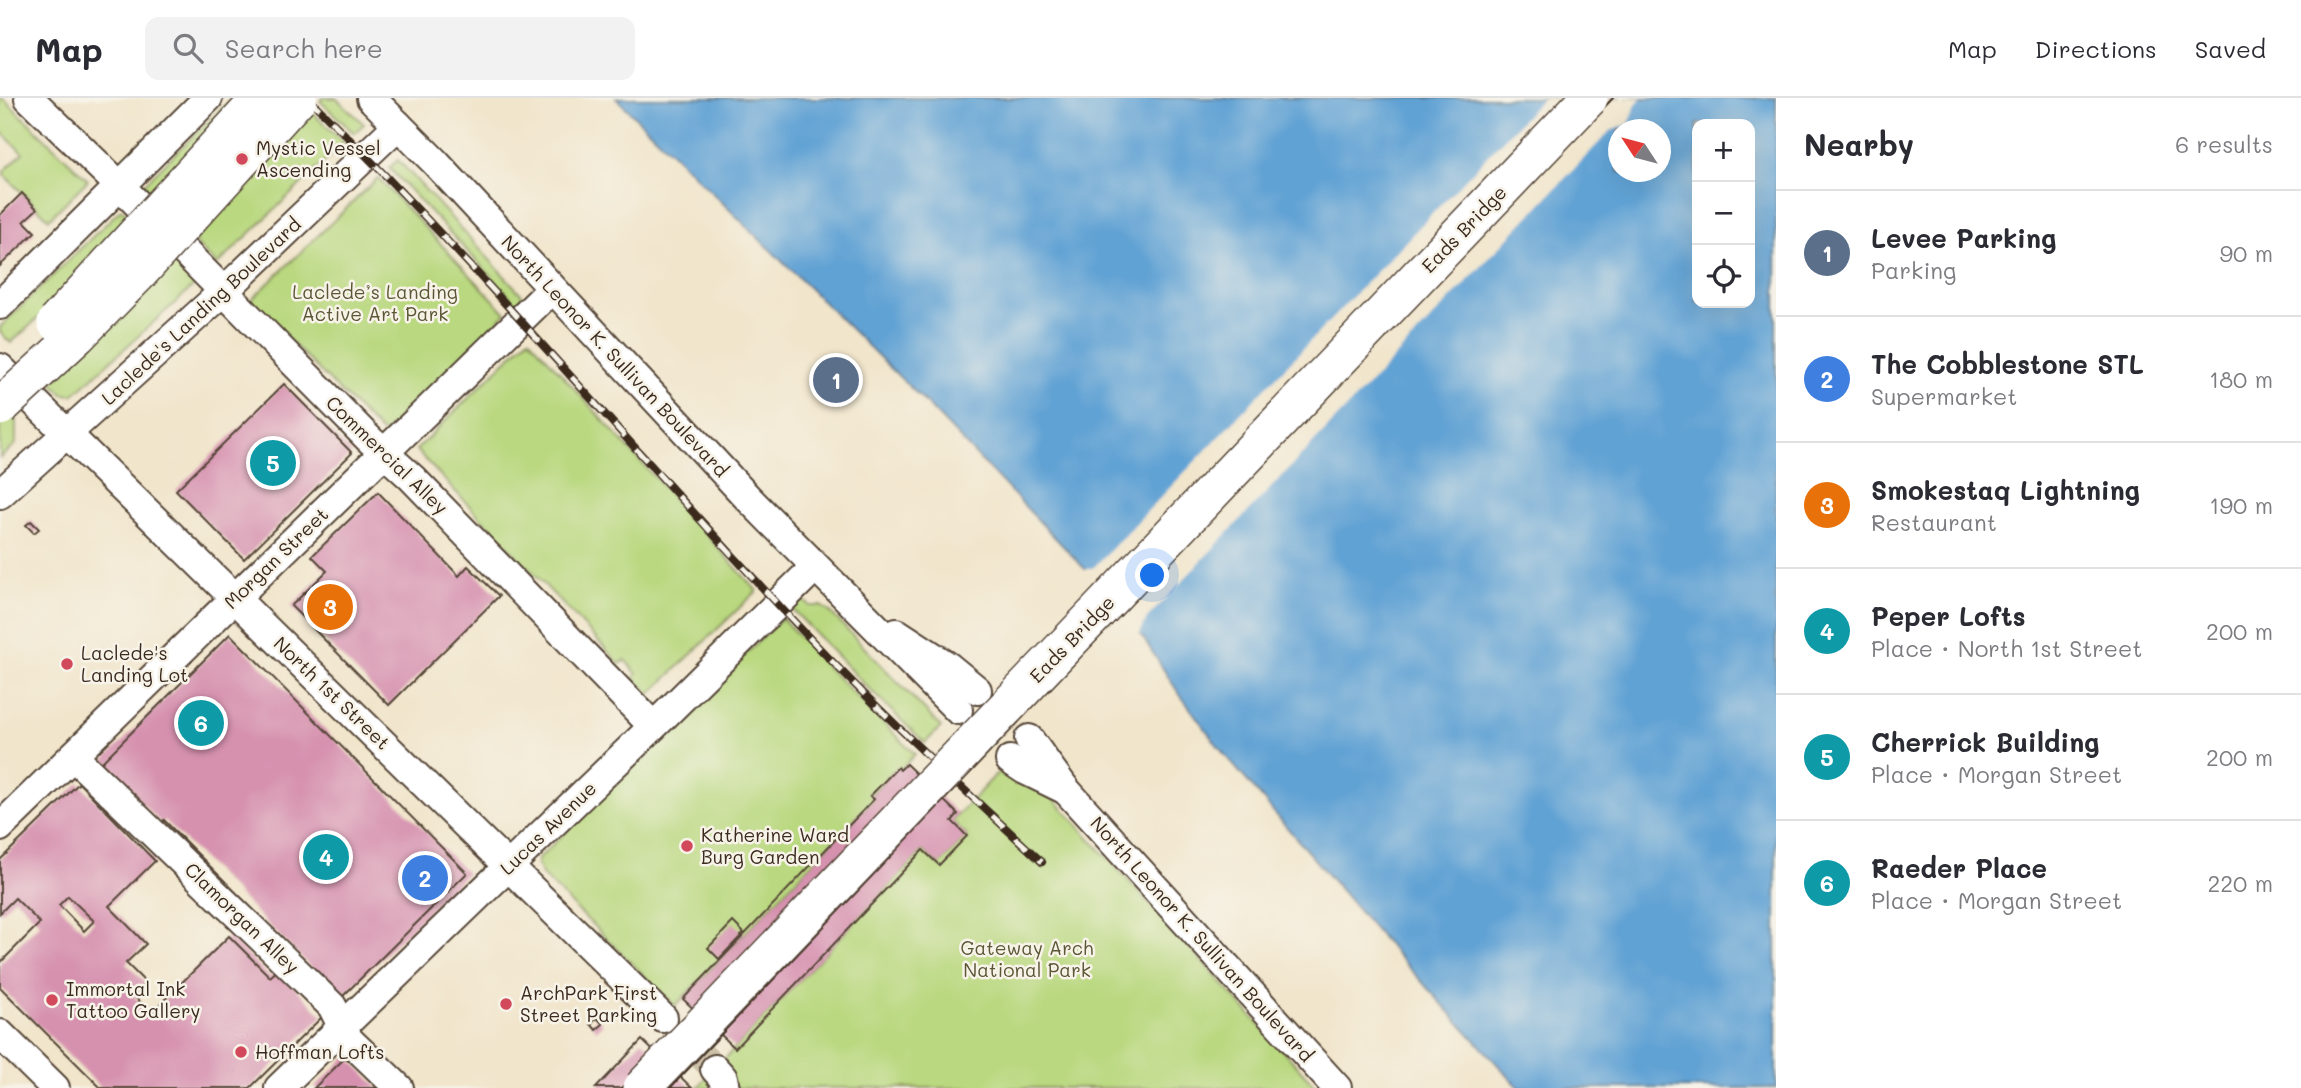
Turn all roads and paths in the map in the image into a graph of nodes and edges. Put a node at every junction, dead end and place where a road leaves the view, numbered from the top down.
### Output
1 (29, 98) edge
2 (208, 98) edge
3 (261, 98) edge
4 (298, 98) edge
5 (371, 98) edge
6 (1589, 98) edge
7 (398, 125) junction
8 (120, 186) junction
9 (552, 289) junction
10 (223, 292) junction
11 (0, 305) edge
12 (0, 368) edge
13 (0, 374) edge
14 (0, 407) edge
15 (67, 435) junction
16 (384, 453) junction
17 (0, 494) edge
18 (815, 567) junction
19 (235, 598) junction
20 (967, 700) dead end
21 (653, 726) junction
22 (1020, 750) dead end
23 (73, 756) junction
24 (0, 827) edge
25 (508, 866) junction
26 (663, 1018) tunnel mouth
27 (342, 1027) junction
28 (0, 1034) edge
29 (55, 1088) edge
30 (278, 1088) edge
31 (399, 1088) edge
32 (642, 1088) edge
33 (1337, 1088) edge

1 - 8 street, Commercial Alley
2 - 8 street
3 - 13 main road, bridge
4 - 14 main road, bridge
5 - 7 street, North Leonor K. Sullivan Boulevard
6 - 32 main road, Eads Bridge, bridge
7 - 9 street, North Leonor K. Sullivan Boulevard
7 - 10 street, Laclede's Landing Boulevard
8 - 10 street, Commercial Alley
8 - 11 street
9 - 16 street, Morgan Street
9 - 18 street, North Leonor K. Sullivan Boulevard
10 - 15 street, Laclede's Landing Boulevard
10 - 16 street, Commercial Alley
12 - 15 street, North 1st Street
15 - 17 street, Laclede's Landing Boulevard
15 - 19 street, North 1st Street
16 - 19 street, Morgan Street
16 - 21 street, Commercial Alley
18 - 20 street, North Leonor K. Sullivan Boulevard
18 - 21 street, Lucas Avenue
19 - 23 street, Morgan Street
19 - 25 street, North 1st Street
21 - 25 street, Lucas Avenue
22 - 33 street, North Leonor K. Sullivan Boulevard
23 - 24 street, Morgan Street
23 - 27 street, Clamorgan Alley
25 - 26 street, North 1st Street
25 - 27 street, Lucas Avenue
27 - 30 street, Lucas Avenue
27 - 31 street, Clamorgan Alley
28 - 29 street

